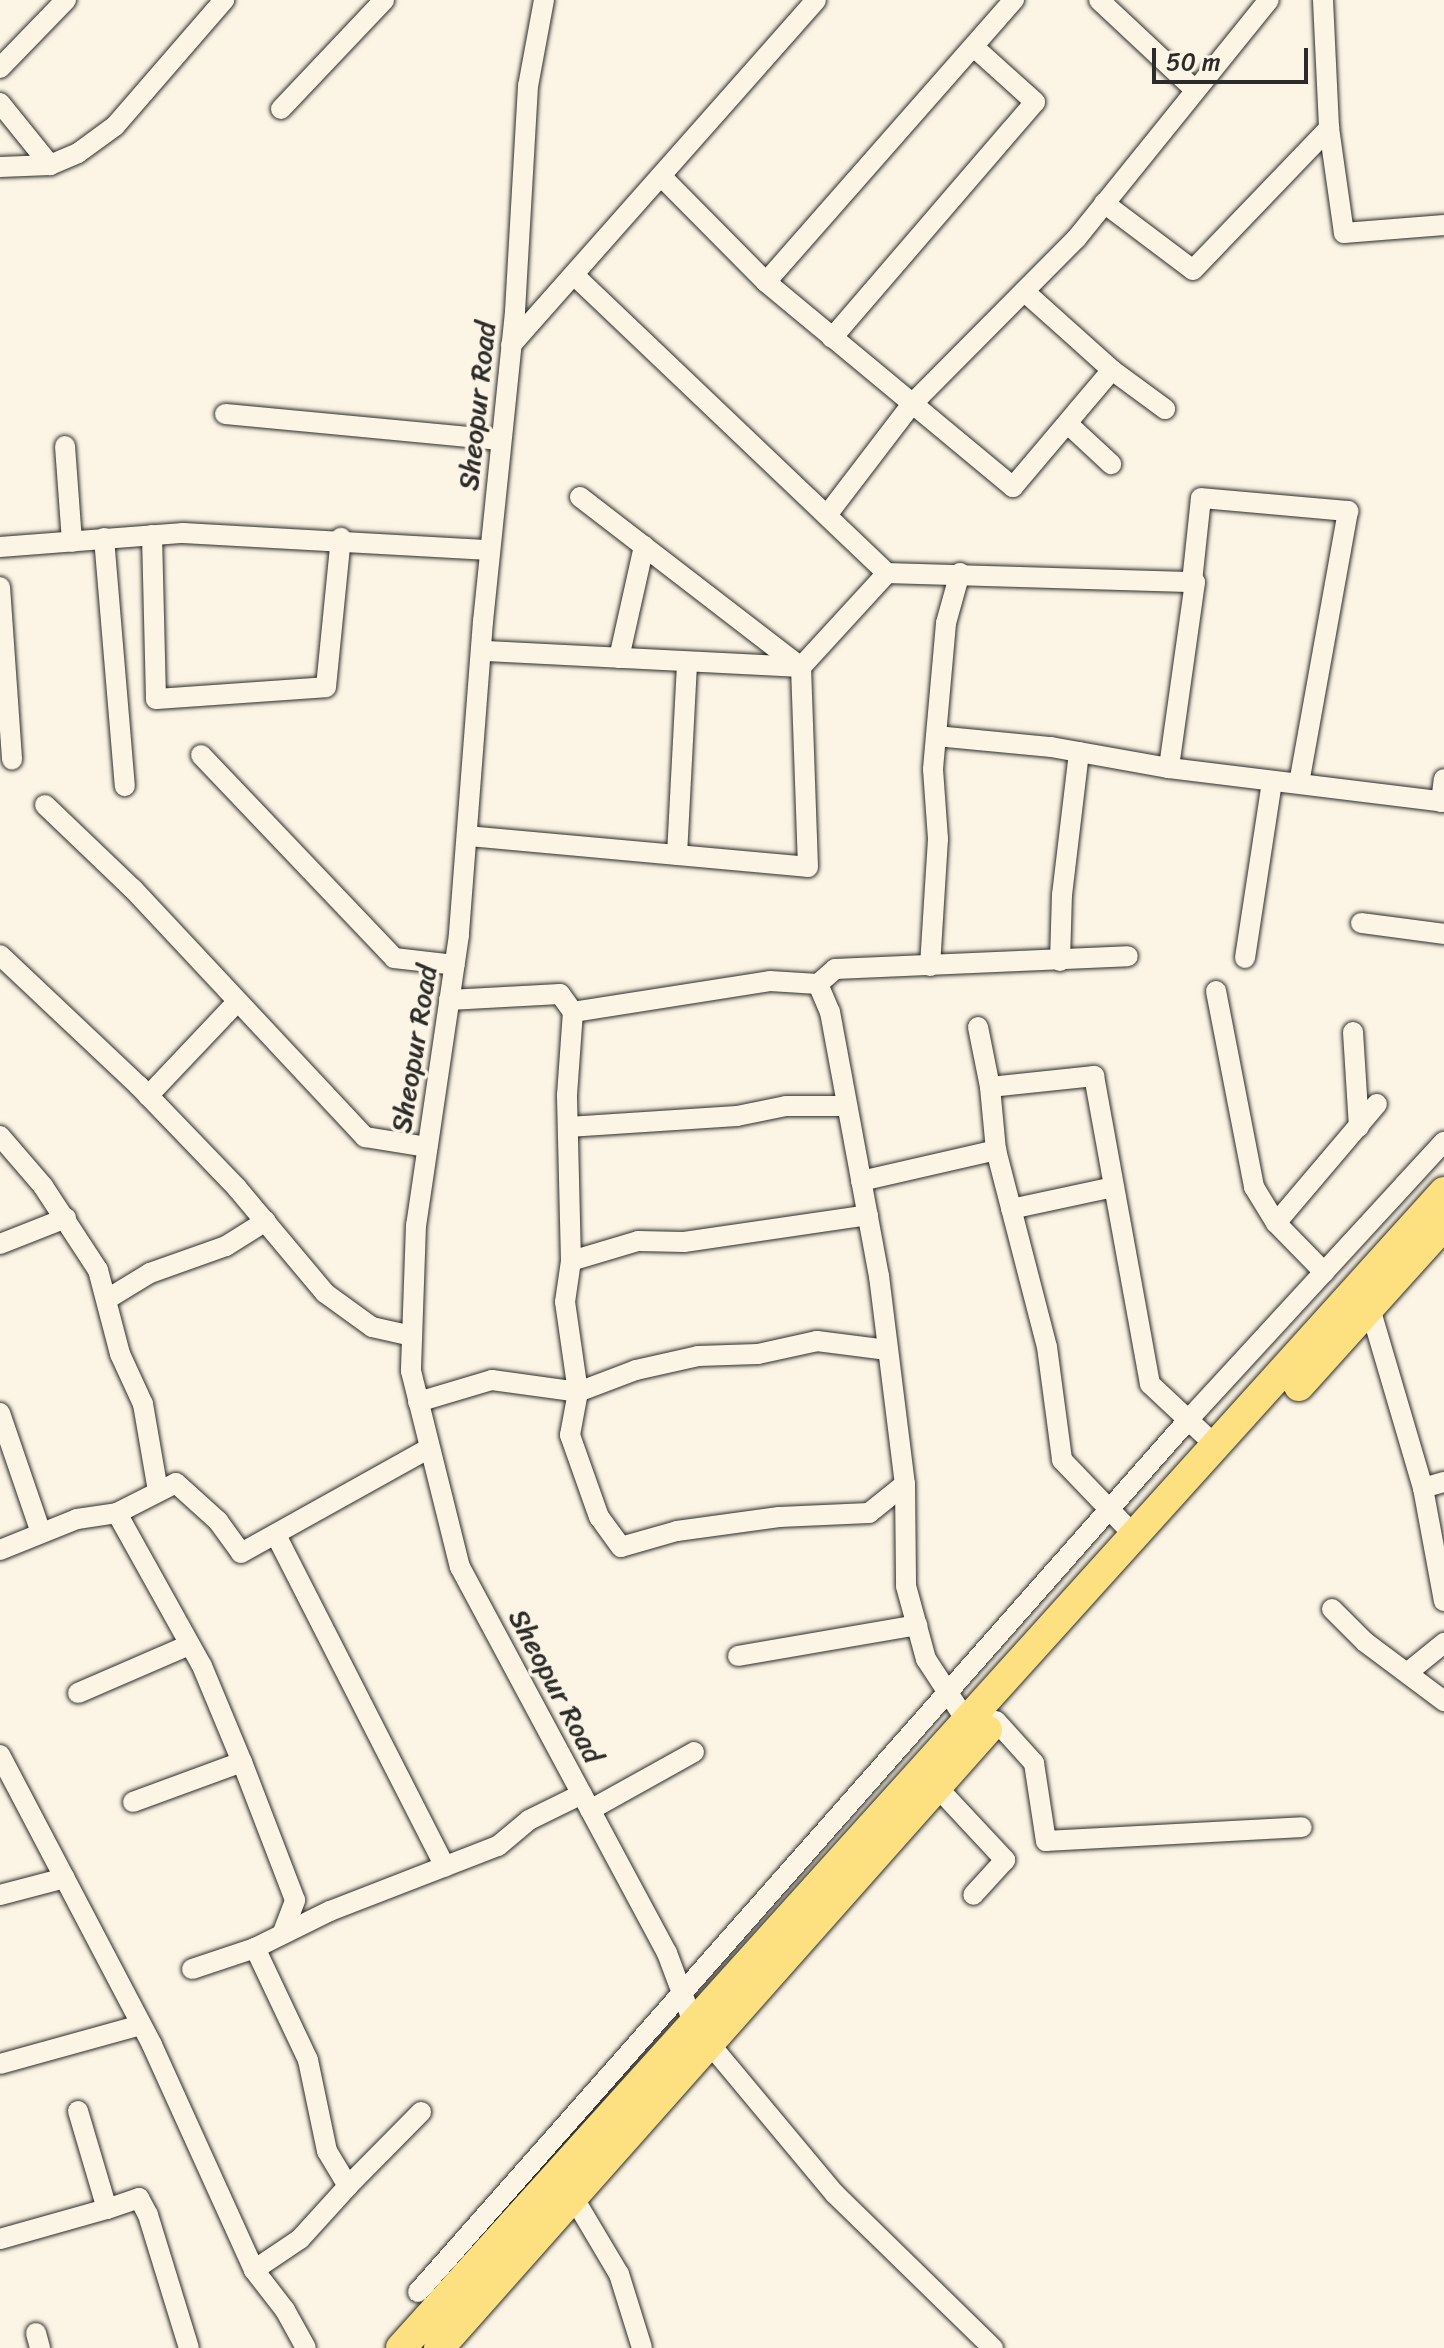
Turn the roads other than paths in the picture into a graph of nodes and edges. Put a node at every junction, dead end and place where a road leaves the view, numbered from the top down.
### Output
1 (224, 0) edge
2 (384, 0) edge
3 (544, 0) edge
4 (816, 0) edge
5 (1014, 0) edge
6 (1099, 0) edge
7 (1269, 0) edge
8 (1323, 0) edge
9 (58, 3) edge
10 (974, 47) junction
11 (0, 68) edge
12 (1193, 88) junction
13 (0, 103) edge
14 (281, 109) dead end
15 (1329, 128) junction
16 (50, 165) junction
17 (0, 167) edge
18 (661, 176) junction
19 (1104, 203) junction
20 (1444, 225) edge
21 (574, 275) junction
22 (766, 282) junction
23 (1024, 291) junction
24 (832, 338) junction
25 (511, 345) junction
26 (1112, 370) junction
27 (912, 404) junction
28 (1165, 409) dead end
29 (225, 414) dead end
30 (1068, 424) junction
31 (501, 440) junction
32 (65, 446) dead end
33 (1111, 464) dead end
34 (580, 497) dead end
35 (827, 515) junction
36 (152, 535) junction
37 (104, 538) junction
38 (341, 538) junction
39 (72, 542) junction
40 (644, 546) junction
41 (0, 547) edge
42 (490, 550) junction
43 (887, 573) junction
44 (960, 573) junction
45 (1192, 582) junction
46 (0, 587) edge
47 (481, 651) junction
48 (619, 658) junction
49 (687, 662) junction
50 (801, 667) junction
51 (3, 676) edge
52 (936, 736) junction
53 (1079, 752) junction
54 (201, 755) dead end
55 (12, 760) dead end
56 (1169, 768) junction
57 (1444, 779) edge
58 (1272, 781) junction
59 (1299, 783) junction
60 (125, 786) dead end
61 (1443, 802) edge
62 (45, 805) dead end
63 (468, 836) junction
64 (677, 855) junction
65 (1361, 923) dead end
66 (1444, 934) edge
67 (0, 955) edge
68 (1128, 956) dead end
69 (1245, 958) dead end
70 (1060, 961) junction
71 (455, 965) junction
72 (930, 966) junction
73 (818, 984) junction
74 (1216, 991) dead end
75 (449, 1000) junction
76 (237, 1002) junction
77 (573, 1012) junction
78 (978, 1027) dead end
79 (1353, 1032) dead end
80 (990, 1087) junction
81 (148, 1096) junction
82 (1377, 1104) dead end
83 (847, 1106) junction
84 (568, 1127) junction
85 (1359, 1127) junction
86 (0, 1136) edge
87 (1444, 1142) edge
88 (427, 1147) junction
89 (996, 1150) junction
90 (861, 1181) junction
91 (1114, 1187) junction
92 (1444, 1192) edge
93 (1011, 1209) junction
94 (868, 1215) junction
95 (66, 1218) junction
96 (266, 1221) junction
97 (1276, 1223) junction
98 (1444, 1225) edge
99 (0, 1244) edge
100 (571, 1261) junction
101 (1324, 1272) junction
102 (109, 1298) junction
103 (1370, 1308) junction
104 (412, 1336) junction
105 (887, 1350) junction
106 (578, 1392) junction
107 (418, 1402) junction
108 (0, 1413) edge
109 (1188, 1420) junction
110 (1217, 1447) junction
111 (428, 1449) junction
112 (1444, 1482) edge
113 (905, 1484) junction
114 (1423, 1488) junction
115 (158, 1491) junction
116 (1110, 1511) junction
117 (117, 1513) junction
118 (41, 1533) junction
119 (1135, 1536) junction
120 (277, 1537) junction
121 (0, 1550) edge
122 (1444, 1601) edge
123 (1332, 1609) dead end
124 (917, 1625) junction
125 (1444, 1643) edge
126 (189, 1645) junction
127 (738, 1656) dead end
128 (1407, 1673) junction
129 (78, 1693) dead end
130 (950, 1695) junction
131 (1444, 1701) edge
132 (982, 1721) junction
133 (694, 1752) dead end
134 (0, 1755) edge
135 (242, 1762) junction
136 (937, 1787) junction
137 (133, 1802) dead end
138 (586, 1802) junction
139 (1302, 1827) dead end
140 (445, 1867) junction
141 (65, 1878) junction
142 (0, 1895) edge
143 (973, 1895) dead end
144 (283, 1932) junction
145 (255, 1948) junction
146 (192, 1969) dead end
147 (682, 1991) junction
148 (141, 2025) junction
149 (700, 2034) junction
150 (0, 2064) edge
151 (78, 2111) dead end
152 (421, 2112) dead end
153 (348, 2186) junction
154 (572, 2195) junction
155 (107, 2209) junction
156 (0, 2239) edge
157 (254, 2270) junction
158 (418, 2292) dead end
159 (189, 2348) edge
160 (306, 2348) edge
161 (401, 2348) edge
162 (439, 2348) edge
163 (642, 2348) edge
164 (993, 2348) edge

1 - 16 street
2 - 14 street
3 - 25 street, Sheopur Road
4 - 18 street
5 - 10 street
6 - 12 street
7 - 12 street
8 - 15 street
9 - 11 street
10 - 22 street
10 - 24 street
12 - 19 street
13 - 16 street
15 - 19 street
15 - 20 street
16 - 17 street
18 - 21 street
18 - 22 street
19 - 23 street
21 - 25 street
21 - 35 street
22 - 24 street
23 - 26 street
23 - 27 street
24 - 27 street
25 - 31 street, Sheopur Road
26 - 28 street
26 - 30 street
27 - 30 street
27 - 35 street
29 - 31 street
30 - 33 street
31 - 42 street, Sheopur Road
32 - 39 street
34 - 40 street
35 - 43 street
36 - 37 street
36 - 38 street
36 - 38 street
37 - 39 street
37 - 60 street
38 - 42 street
39 - 41 street
40 - 48 street
40 - 50 street
42 - 47 street, Sheopur Road
43 - 44 street
43 - 50 street
44 - 45 street
44 - 52 street
45 - 56 street
45 - 59 street
46 - 51 street
47 - 48 street
47 - 63 street, Sheopur Road
48 - 49 street
49 - 50 street
49 - 64 street
50 - 64 street
51 - 55 street
52 - 53 street
52 - 72 street
53 - 56 street
53 - 70 street
54 - 71 street
56 - 58 street
57 - 61 street
58 - 59 street
58 - 69 street
59 - 61 street
62 - 76 street
63 - 64 street
63 - 71 street, Sheopur Road
65 - 66 street
67 - 81 street
68 - 70 street
70 - 72 street
71 - 75 street, Sheopur Road
72 - 73 street
73 - 77 street
73 - 83 street
74 - 97 street
75 - 77 street
75 - 88 street, Sheopur Road
76 - 81 street
76 - 88 street
77 - 84 street
78 - 80 street
79 - 85 street
80 - 89 street
80 - 91 street
81 - 96 street
82 - 85 street
83 - 84 street
83 - 90 street
84 - 100 street
85 - 97 street
86 - 95 street
87 - 101 street
88 - 104 street, Sheopur Road
89 - 90 street
89 - 93 street
90 - 94 street
91 - 93 street
91 - 109 street
92 - 110 highway
93 - 116 street
94 - 100 street
94 - 105 street
95 - 99 street
95 - 102 street
96 - 102 street
96 - 104 street
97 - 101 street
98 - 103 highway
100 - 106 street
101 - 109 street
102 - 115 street
103 - 114 street
103 - 132 highway
104 - 107 street, Sheopur Road
105 - 106 street
105 - 113 street
106 - 107 street
106 - 113 street
107 - 111 street, Sheopur Road
108 - 118 street
109 - 110 street
109 - 116 street
110 - 119 highway
111 - 120 street
111 - 138 street, Sheopur Road
112 - 114 street
113 - 124 street
114 - 122 street
115 - 117 street
115 - 120 street
116 - 119 street
116 - 130 street
117 - 118 street
117 - 126 street
118 - 121 street
119 - 132 highway
120 - 140 street
123 - 128 street
124 - 127 street
124 - 130 street
125 - 128 street
126 - 129 street
126 - 135 street
128 - 131 street
130 - 132 street
130 - 147 street
132 - 136 highway
132 - 139 street
132 - 149 highway
133 - 138 street
134 - 141 street
135 - 137 street
135 - 144 street
136 - 143 street
136 - 149 highway
138 - 140 street
138 - 147 street, Sheopur Road
140 - 144 street
141 - 142 street
141 - 148 street
144 - 145 street
145 - 146 street
145 - 153 street
147 - 149 street, Sheopur Road
147 - 158 street
148 - 150 street
148 - 157 street
149 - 154 highway
149 - 161 highway
149 - 164 street
151 - 155 street
152 - 153 street
153 - 157 street
154 - 162 highway
154 - 163 street
155 - 156 street
155 - 159 street
157 - 160 street

